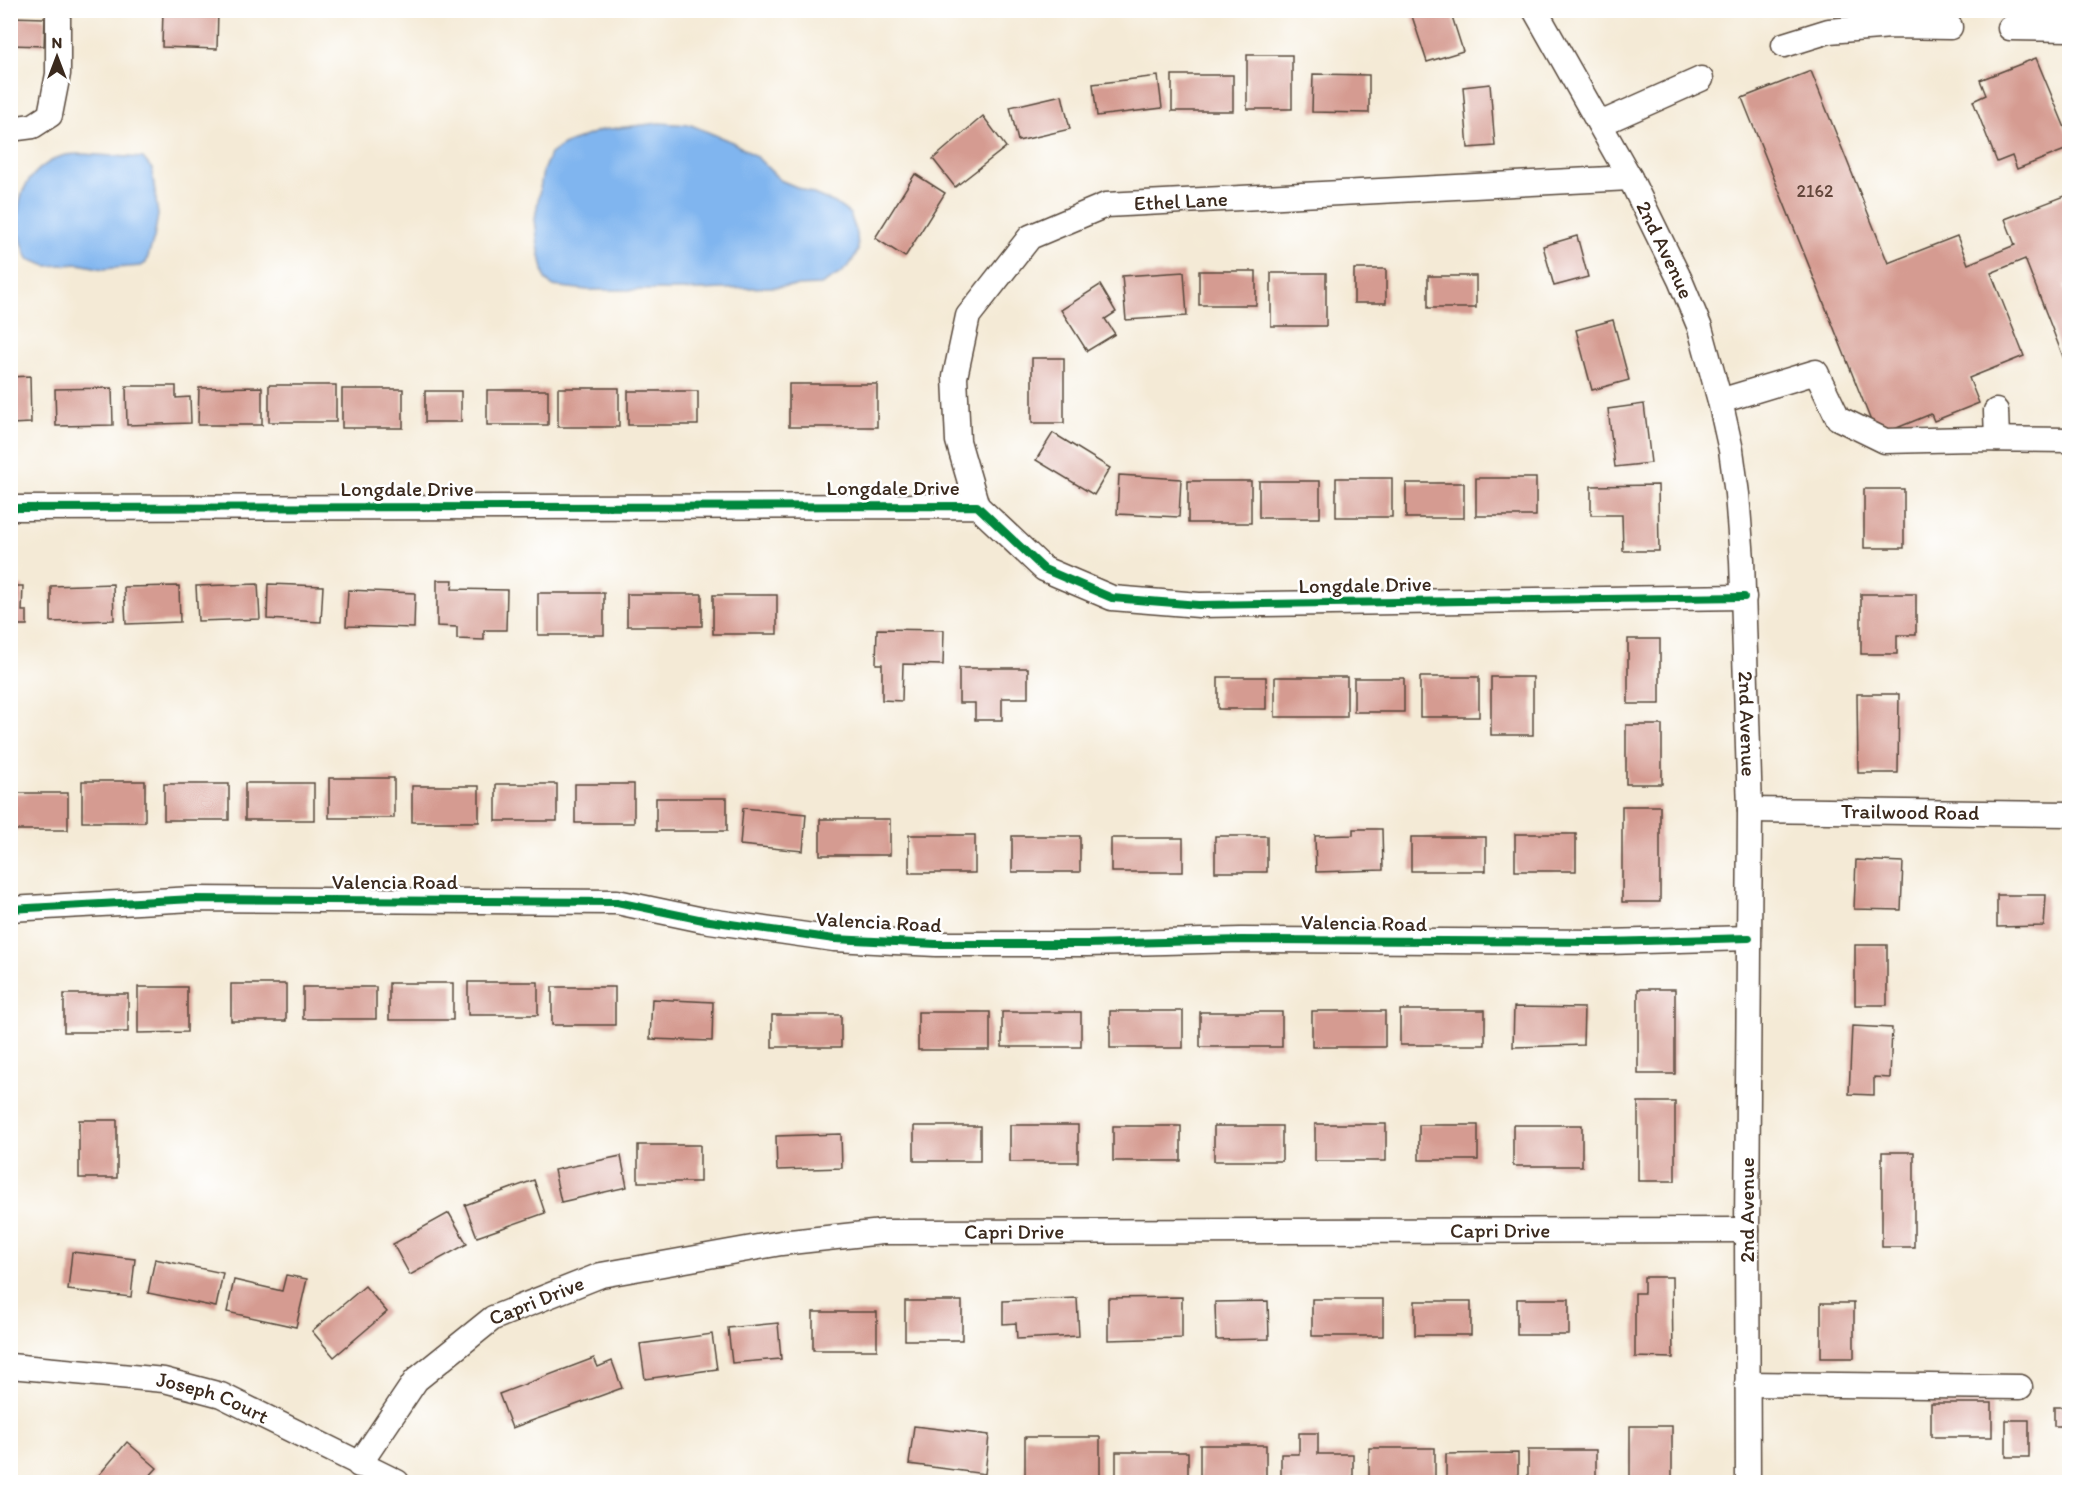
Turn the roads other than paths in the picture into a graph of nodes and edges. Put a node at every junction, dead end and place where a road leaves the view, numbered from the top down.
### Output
1 (58, 10) edge
2 (1535, 10) edge
3 (1950, 27) dead end
4 (2010, 28) dead end
5 (2070, 29) edge
6 (1784, 45) dead end
7 (1701, 79) dead end
8 (1599, 124) junction
9 (10, 129) edge
10 (1630, 178) junction
11 (1720, 401) junction
12 (1996, 411) dead end
13 (1997, 440) junction
14 (2070, 440) edge
15 (977, 506) junction
16 (10, 508) edge
17 (1744, 597) junction
18 (1750, 810) junction
19 (2070, 814) edge
20 (10, 909) edge
21 (1749, 938) junction
22 (1747, 1230) junction
23 (10, 1366) edge
24 (1747, 1384) junction
25 (2020, 1387) dead end
26 (359, 1465) junction
27 (397, 1482) edge
28 (1748, 1482) edge

1 - 9 street
2 - 8 street, 2nd Avenue
3 - 6 street
4 - 5 street
7 - 8 street
8 - 10 street, 2nd Avenue
10 - 11 street, 2nd Avenue
10 - 15 street, Ethel Lane
11 - 13 street
11 - 17 street, 2nd Avenue
12 - 13 street
13 - 14 street
15 - 16 street, Longdale Drive
15 - 17 street, Longdale Drive
17 - 18 street, 2nd Avenue
18 - 19 street, Trailwood Road
18 - 21 street, 2nd Avenue
20 - 21 street, Valencia Road
21 - 22 street, 2nd Avenue
22 - 24 street, 2nd Avenue
22 - 26 street, Capri Drive
23 - 26 street, Joseph Court
24 - 25 street
24 - 28 street, 2nd Avenue
26 - 27 street, Joseph Court

